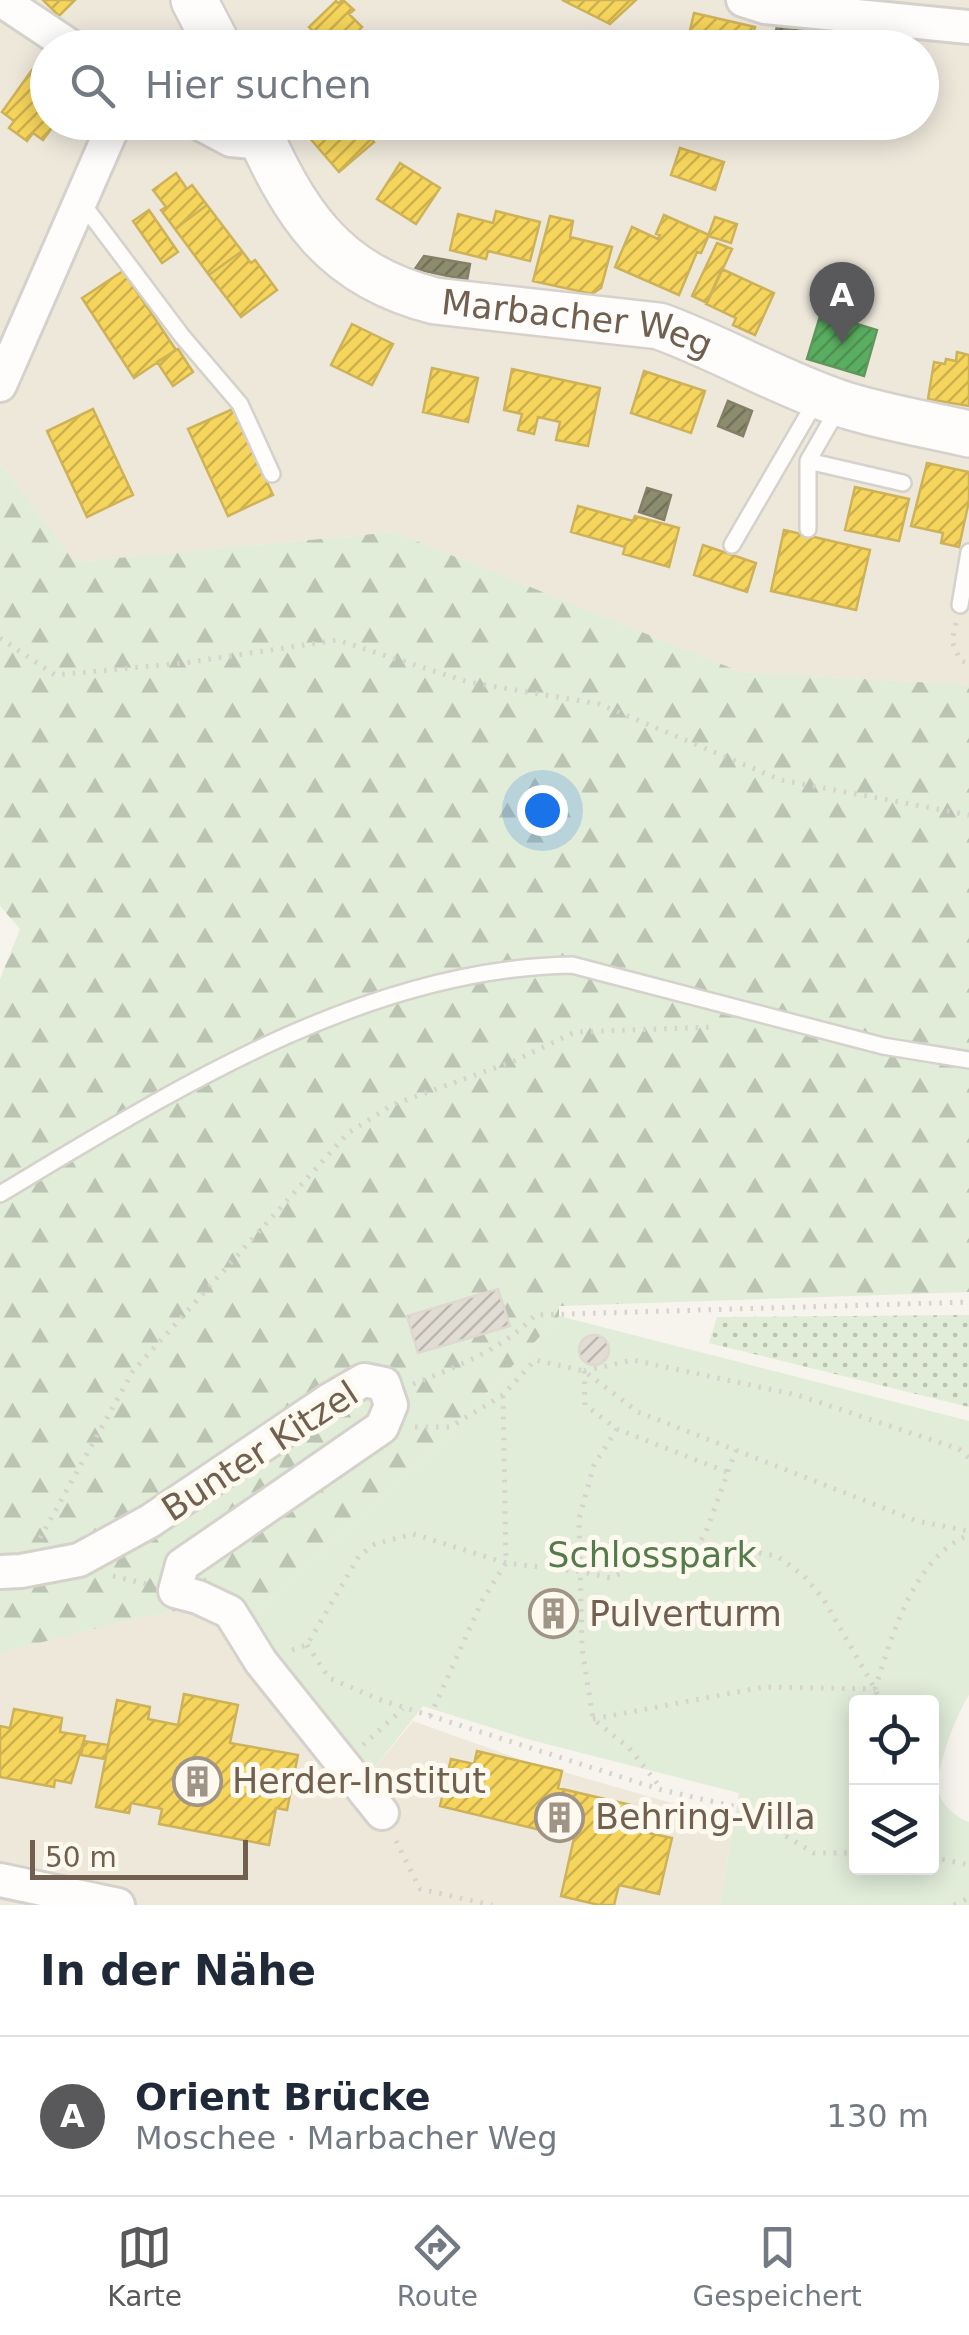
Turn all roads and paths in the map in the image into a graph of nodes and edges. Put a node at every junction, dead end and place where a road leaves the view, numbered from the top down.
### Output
1 (1, 0) edge
2 (194, 0) edge
3 (744, 0) edge
4 (969, 27) edge
5 (46, 30) edge
6 (210, 30) edge
7 (106, 140) edge
8 (261, 140) edge
9 (82, 203) junction
10 (0, 385) edge
11 (830, 399) junction
12 (969, 434) edge
13 (808, 462) junction
14 (272, 474) dead end
15 (904, 483) dead end
16 (808, 529) dead end
17 (732, 545) dead end
18 (969, 552) edge
19 (960, 605) joint
20 (0, 638) edge
21 (969, 664) edge
22 (969, 815) edge
23 (731, 1026) dead end
24 (969, 1060) edge
25 (0, 1194) edge
26 (969, 1302) edge
27 (584, 1371) junction
28 (388, 1395) junction
29 (503, 1395) junction
30 (450, 1427) dead end
31 (617, 1430) junction
32 (736, 1450) junction
33 (969, 1458) edge
34 (727, 1472) junction
35 (969, 1533) edge
36 (696, 1549) junction
37 (506, 1563) junction
38 (10, 1572) edge
39 (582, 1572) junction
40 (99, 1573) dead end
41 (176, 1591) junction
42 (876, 1689) junction
43 (878, 1695) edge
44 (404, 1708) junction
45 (430, 1716) junction
46 (593, 1719) junction
47 (343, 1764) junction
48 (662, 1790) junction
49 (382, 1813) joint
50 (849, 1853) edge
51 (939, 1859) edge
52 (969, 1865) edge
53 (0, 1880) edge
54 (969, 1898) edge
55 (118, 1905) edge
56 (492, 1905) edge
57 (954, 1905) edge

1 - 5 street
2 - 6 main road
3 - 4 street
7 - 9 street
8 - 11 main road, Marbacher Weg
9 - 10 street
9 - 14 lane
11 - 12 main road, Marbacher Weg
11 - 13 lane
11 - 17 lane
13 - 15 lane
13 - 16 lane
18 - 19 lane
19 - 21 path
20 - 22 path
23 - 38 path
24 - 25 lane
26 - 28 path
27 - 29 path
27 - 31 path
27 - 32 path
27 - 33 path
28 - 38 street, Bunter Kitzel
28 - 41 street, Bunter Kitzel
29 - 30 path
29 - 37 path
31 - 34 path
31 - 39 path
32 - 34 path
32 - 35 path
34 - 36 path
35 - 42 path
36 - 39 path
36 - 42 path
37 - 39 path
37 - 44 path
37 - 45 path
39 - 46 path
40 - 41 path
41 - 47 street
42 - 43 path
42 - 46 path
44 - 45 path
44 - 47 path
45 - 48 path
46 - 48 path
47 - 49 street
48 - 50 path
49 - 56 path
51 - 52 path
53 - 55 street
54 - 57 path

